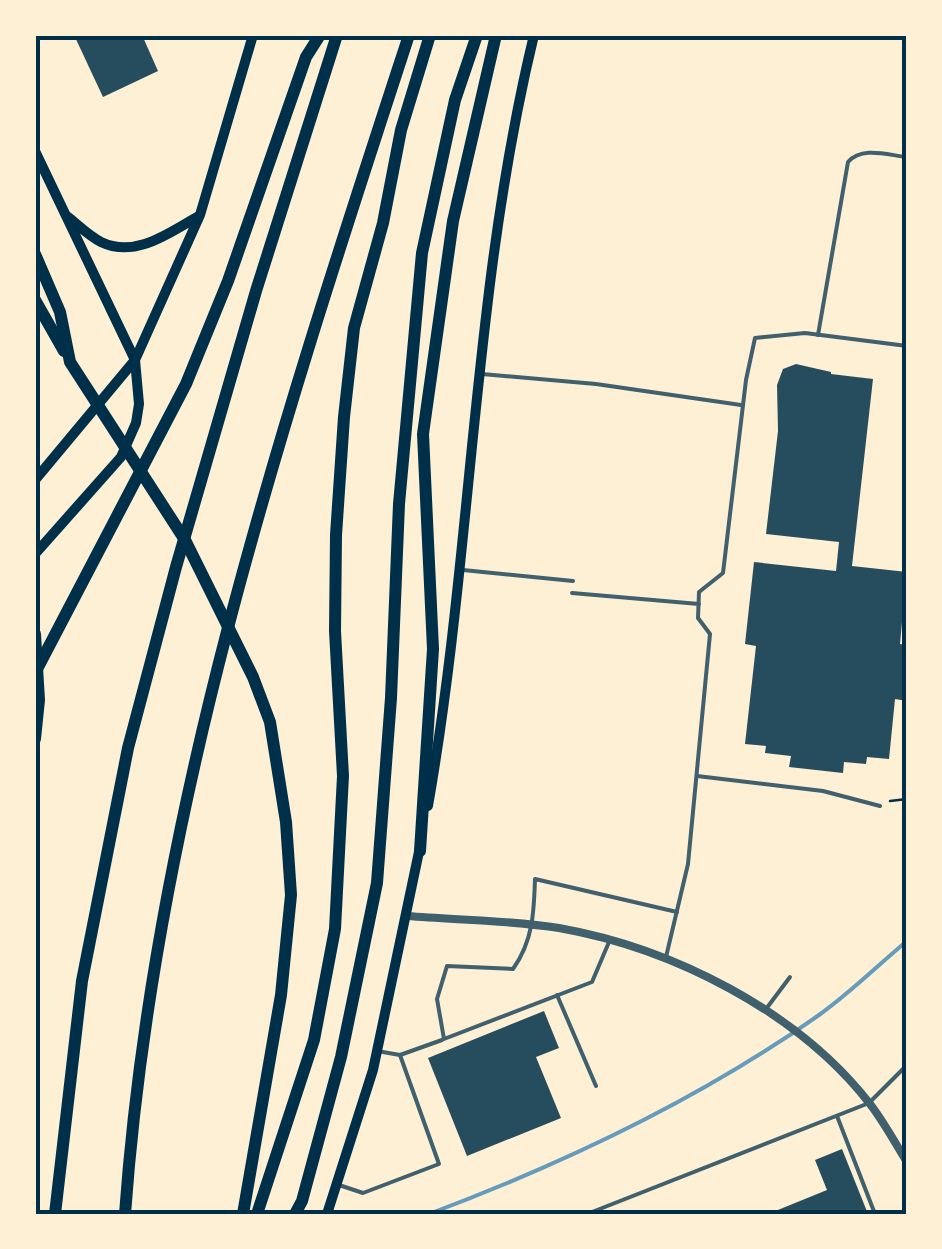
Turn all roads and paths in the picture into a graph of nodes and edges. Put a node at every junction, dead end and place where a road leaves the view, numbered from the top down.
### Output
1 (252, 35) edge
2 (320, 35) edge
3 (336, 35) edge
4 (409, 35) edge
5 (430, 35) edge
6 (476, 35) edge
7 (496, 35) edge
8 (534, 35) edge
9 (35, 151) edge
10 (907, 158) edge
11 (63, 213) junction
12 (200, 215) junction
13 (35, 254) edge
14 (35, 300) edge
15 (818, 335) junction
16 (907, 346) edge
17 (135, 360) junction
18 (70, 362) junction
19 (478, 373) junction
20 (743, 406) junction
21 (35, 480) edge
22 (35, 554) edge
23 (458, 569) junction
24 (574, 582) dead end
25 (572, 593) dead end
26 (698, 604) junction
27 (35, 634) edge
28 (35, 673) edge
29 (35, 739) edge
30 (696, 776) junction
31 (907, 798) edge
32 (880, 806) joint
33 (420, 851) junction
34 (676, 912) junction
35 (407, 916) junction
36 (533, 926) junction
37 (609, 942) junction
38 (666, 957) junction
39 (790, 977) dead end
40 (557, 995) junction
41 (766, 1009) junction
42 (444, 1039) junction
43 (377, 1051) junction
44 (400, 1055) junction
45 (907, 1064) edge
46 (596, 1086) dead end
47 (869, 1102) junction
48 (836, 1116) junction
49 (907, 1162) edge
50 (337, 1184) junction
51 (55, 1214) edge
52 (125, 1214) edge
53 (244, 1214) edge
54 (257, 1214) edge
55 (295, 1214) edge
56 (327, 1214) edge
57 (587, 1214) edge
58 (875, 1214) edge

1 - 12 main road
2 - 28 highway
3 - 51 highway
4 - 52 highway
5 - 54 highway
6 - 55 highway
7 - 33 highway
8 - 19 main road
9 - 11 main road
10 - 15 lane
11 - 12 main road
11 - 17 main road
12 - 17 main road
13 - 18 highway
14 - 18 highway
15 - 16 lane
15 - 20 lane
17 - 21 main road
17 - 22 main road
18 - 53 highway
19 - 20 lane
19 - 23 main road
20 - 26 lane
23 - 24 lane
23 - 33 main road
25 - 26 lane
26 - 30 lane
27 - 29 highway
30 - 32 lane
30 - 34 lane
31 - 32 path
33 - 35 main road
34 - 36 lane
34 - 38 lane
35 - 36 street
35 - 43 main road
36 - 37 street
36 - 42 lane
37 - 38 street
37 - 40 lane
38 - 41 street
39 - 41 lane
40 - 42 lane
40 - 46 lane
41 - 47 street
42 - 44 lane
43 - 44 lane
43 - 50 main road
44 - 50 lane
45 - 47 lane
47 - 48 lane
47 - 49 street
48 - 57 lane
48 - 58 lane
50 - 56 main road

